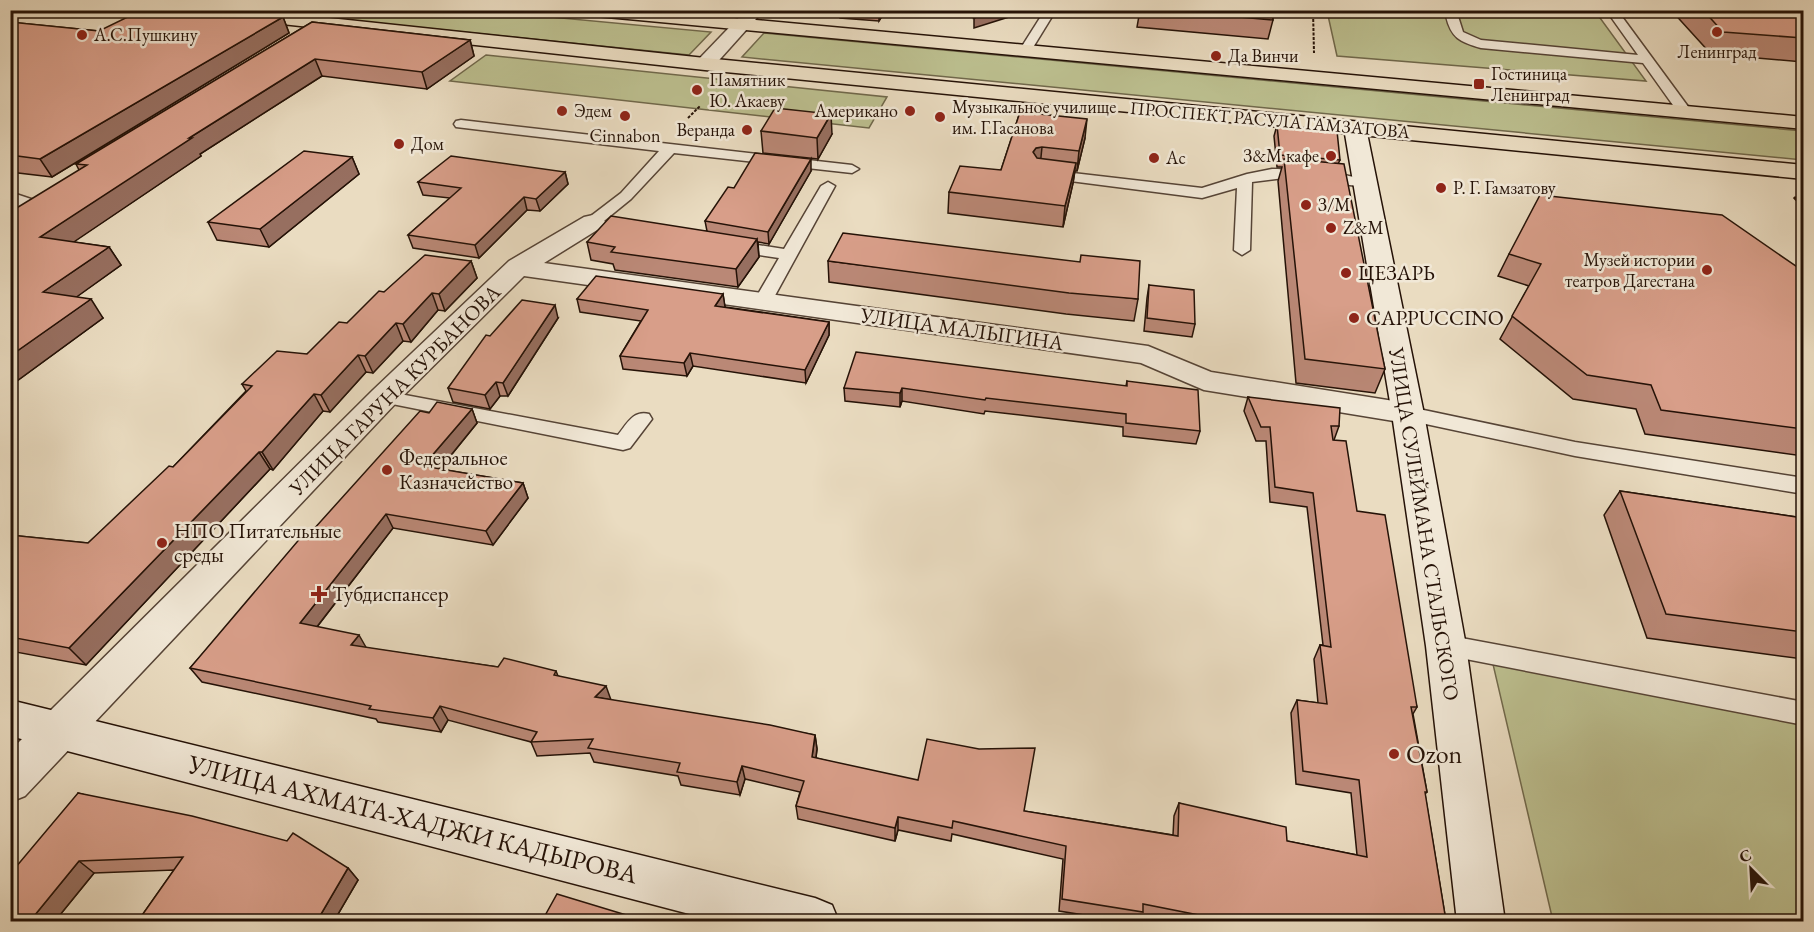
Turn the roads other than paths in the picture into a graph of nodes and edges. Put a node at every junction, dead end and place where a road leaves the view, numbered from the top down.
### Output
1 (199, 10) edge
2 (585, 10) edge
3 (756, 10) edge
4 (1051, 10) edge
5 (1412, 10) edge
6 (1611, 10) edge
7 (1450, 12) edge
8 (325, 23) junction
9 (742, 25) junction
10 (290, 43) edge
11 (1025, 51) junction
12 (1647, 60) junction
13 (705, 64) junction
14 (1685, 112) junction
15 (1803, 123) edge
16 (461, 124) dead end
17 (1352, 128) junction
18 (670, 148) junction
19 (852, 169) dead end
20 (1803, 172) edge
21 (1040, 173) edge
22 (1245, 180) junction
23 (1359, 182) junction
24 (828, 186) dead end
25 (604, 224) joint
26 (720, 244) edge
27 (1242, 250) dead end
28 (789, 255) junction
29 (518, 267) junction
30 (763, 301) junction
31 (384, 397) junction
32 (1404, 413) junction
33 (642, 419) dead end
34 (1803, 486) edge
35 (1439, 644) junction
36 (1803, 714) edge
37 (10, 718) edge
38 (59, 730) junction
39 (10, 782) edge
40 (815, 921) edge
41 (1469, 921) edge
42 (1481, 921) edge

1 - 8 main road, ПРОСПЕКТ РАСУЛА ГАМЗАТОВА
2 - 9 main road
3 - 9 main road
4 - 11 lane
5 - 7 lane
6 - 12 lane
7 - 12 lane
8 - 10 main road
8 - 13 main road, ПРОСПЕКТ РАСУЛА ГАМЗАТОВА
9 - 11 main road
9 - 13 main road
11 - 14 main road
12 - 14 lane
13 - 17 main road, ПРОСПЕКТ РАСУЛА ГАМЗАТОВА
14 - 15 main road
16 - 18 lane
17 - 20 main road, ПРОСПЕКТ РАСУЛА ГАМЗАТОВА
17 - 23 main road, УЛИЦА СУЛЕЙМАНА СТАЛЬСКОГО
17 - 32 main road, УЛИЦА СУЛЕЙМАНА СТАЛЬСКОГО
18 - 19 lane
18 - 25 lane
21 - 22 lane
22 - 23 lane
22 - 27 lane
23 - 32 main road, УЛИЦА СУЛЕЙМАНА СТАЛЬСКОГО
24 - 28 lane
25 - 29 main road, УЛИЦА ГАРУНА КУРБАНОВА
26 - 28 lane
28 - 30 lane
29 - 30 main road, УЛИЦА МАЛЫГИНА
29 - 31 main road, УЛИЦА ГАРУНА КУРБАНОВА
30 - 32 main road, УЛИЦА МАЛЫГИНА
31 - 33 lane
31 - 38 main road, УЛИЦА ГАРУНА КУРБАНОВА
32 - 34 lane
32 - 35 main road, УЛИЦА СУЛЕЙМАНА СТАЛЬСКОГО
32 - 42 main road, УЛИЦА СУЛЕЙМАНА СТАЛЬСКОГО
35 - 36 lane
35 - 41 main road, УЛИЦА СУЛЕЙМАНА СТАЛЬСКОГО
37 - 38 main road, УЛИЦА АХМАТА-ХАДЖИ КАДЫРОВА
38 - 39 main road, УЛИЦА ГАРУНА КУРБАНОВА
38 - 40 main road, УЛИЦА АХМАТА-ХАДЖИ КАДЫРОВА

